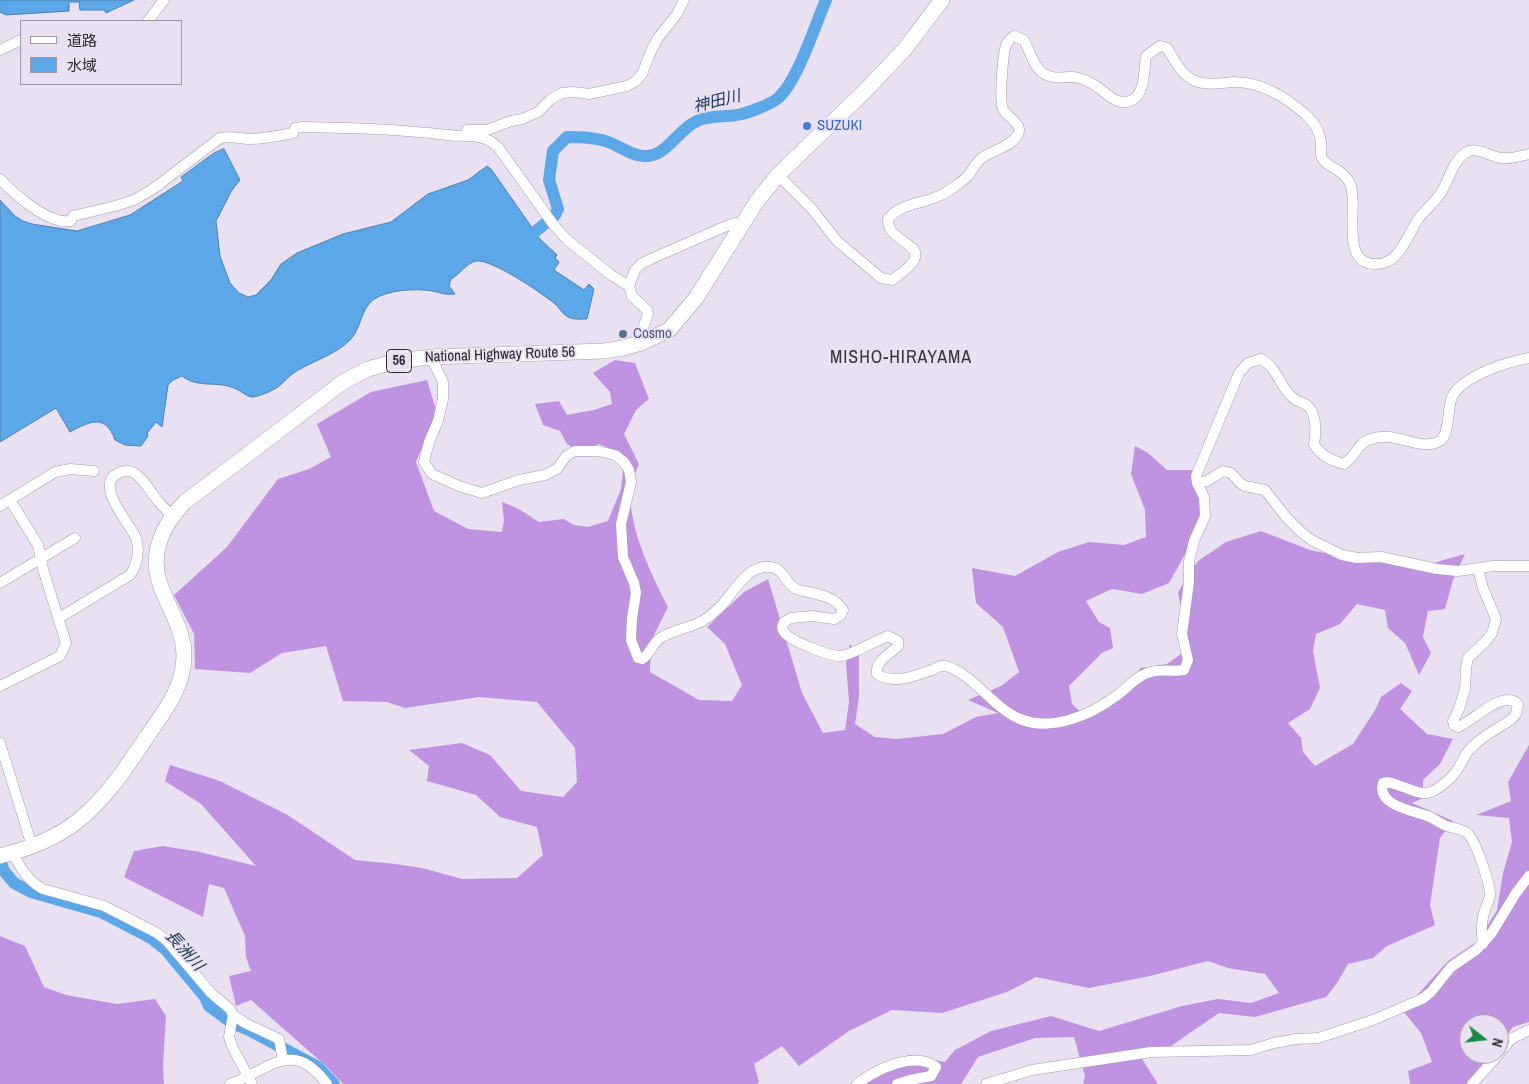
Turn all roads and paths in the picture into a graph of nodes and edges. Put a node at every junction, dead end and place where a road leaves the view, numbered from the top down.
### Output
1 (164, 0) edge
2 (684, 0) edge
3 (942, 0) edge
4 (149, 20) edge
5 (20, 40) edge
6 (0, 50) edge
7 (430, 132) junction
8 (1529, 154) edge
9 (778, 175) junction
10 (0, 179) edge
11 (742, 224) junction
12 (629, 286) junction
13 (641, 343) junction
14 (431, 357) junction
15 (1529, 358) edge
16 (94, 471) dead end
17 (1197, 483) junction
18 (10, 500) junction
19 (0, 506) edge
20 (172, 515) junction
21 (75, 538) dead end
22 (42, 558) junction
23 (1529, 566) edge
24 (1478, 569) junction
25 (0, 583) edge
26 (59, 618) junction
27 (0, 686) edge
28 (0, 743) edge
29 (32, 846) junction
30 (7, 854) edge
31 (1529, 876) edge
32 (1483, 944) junction
33 (233, 1015) junction
34 (1529, 1030) edge
35 (1509, 1042) edge
36 (282, 1060) junction
37 (1490, 1064) edge
38 (249, 1080) edge
39 (230, 1084) edge
40 (327, 1084) edge
41 (857, 1084) edge
42 (897, 1084) edge
43 (986, 1084) edge
44 (1472, 1084) edge

1 - 4 street
2 - 7 street
3 - 9 highway, National Highway Route 56 / 56
5 - 6 street
7 - 10 street
7 - 12 street
8 - 9 street
9 - 11 highway, National Highway Route 56 / 56
11 - 12 street
11 - 13 highway, National Highway Route 56 / 56
12 - 13 street
13 - 14 highway, National Highway Route 56 / 56
14 - 17 street
14 - 20 highway, National Highway Route 56 / 56
15 - 17 street
16 - 18 street
17 - 24 street
18 - 19 street
18 - 22 street
20 - 26 street
20 - 29 highway, National Highway Route 56 / 56
21 - 22 street
22 - 25 street
22 - 26 street
23 - 24 street
24 - 32 street
26 - 27 street
28 - 29 street
29 - 30 highway, National Highway Route 56 / 56
30 - 33 street
31 - 32 street
32 - 43 street
33 - 36 street
33 - 38 street
34 - 35 street
36 - 38 street
36 - 40 street
37 - 44 street
38 - 39 street
41 - 42 street

